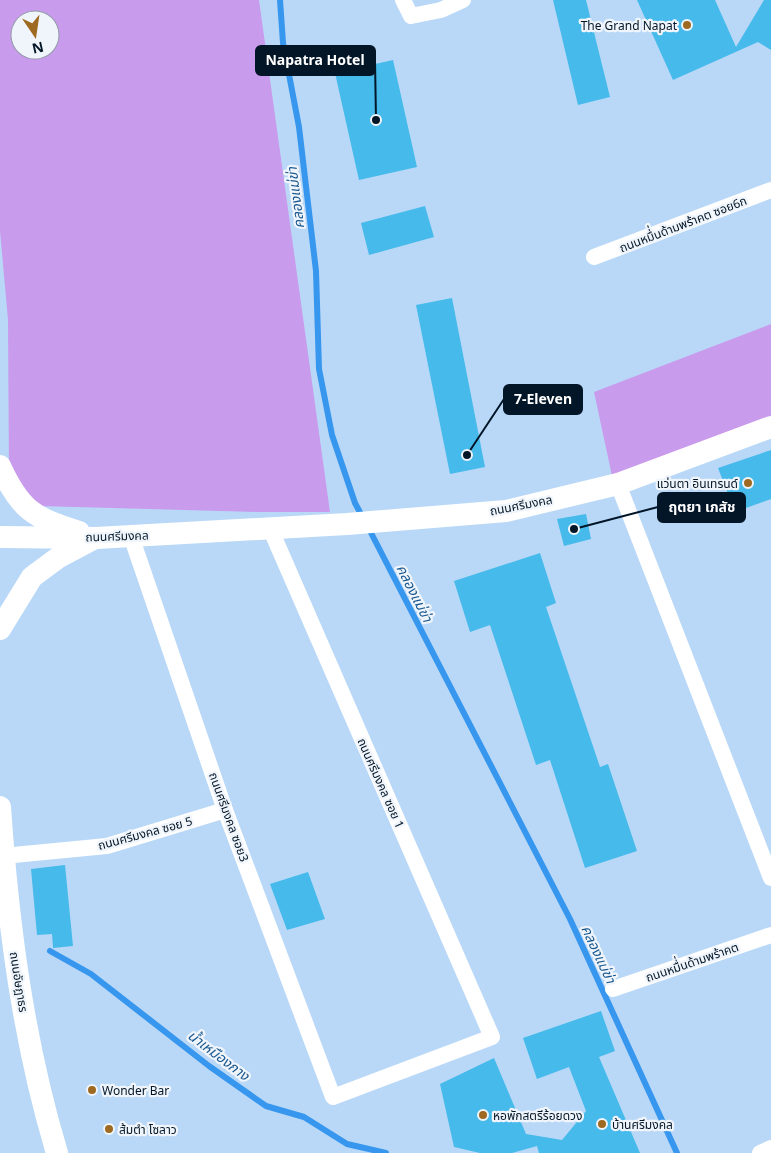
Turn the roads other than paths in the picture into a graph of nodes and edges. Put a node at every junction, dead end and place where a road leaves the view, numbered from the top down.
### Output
1 (403, 0) edge
2 (463, 0) edge
3 (771, 190) edge
4 (594, 257) dead end
5 (771, 427) edge
6 (0, 466) edge
7 (618, 484) junction
8 (270, 528) junction
9 (131, 536) junction
10 (0, 537) edge
11 (96, 538) junction
12 (0, 629) edge
13 (0, 807) edge
14 (226, 810) junction
15 (4, 856) junction
16 (771, 878) edge
17 (771, 935) edge
18 (613, 988) dead end
19 (333, 1097) joint
20 (771, 1148) edge
21 (57, 1153) edge
22 (760, 1153) edge

1 - 2 street
3 - 4 street, ถนนหมื่่นด้ามพร้าคต ซอย6ก
5 - 7 street
6 - 11 street
7 - 8 street, ถนนศรีมงคล
7 - 16 street
8 - 9 street, ถนนศรีมงคล
8 - 19 street, ถนนศรีมงคล ซอย 1
9 - 11 street, ถนนศรีมงคล
9 - 14 street, ถนนศรีมงคล ซอย3
10 - 11 street, ถนนศรีมงคล
11 - 12 street
13 - 15 street, ถนนอัษฎาธร
14 - 15 street, ถนนศรีมงคล ซอย 5
14 - 19 street, ถนนศรีมงคล ซอย3
15 - 21 street, ถนนอัษฎาธร
17 - 18 street, ถนนหมื่่นด้ามพร้าคต
20 - 22 street

